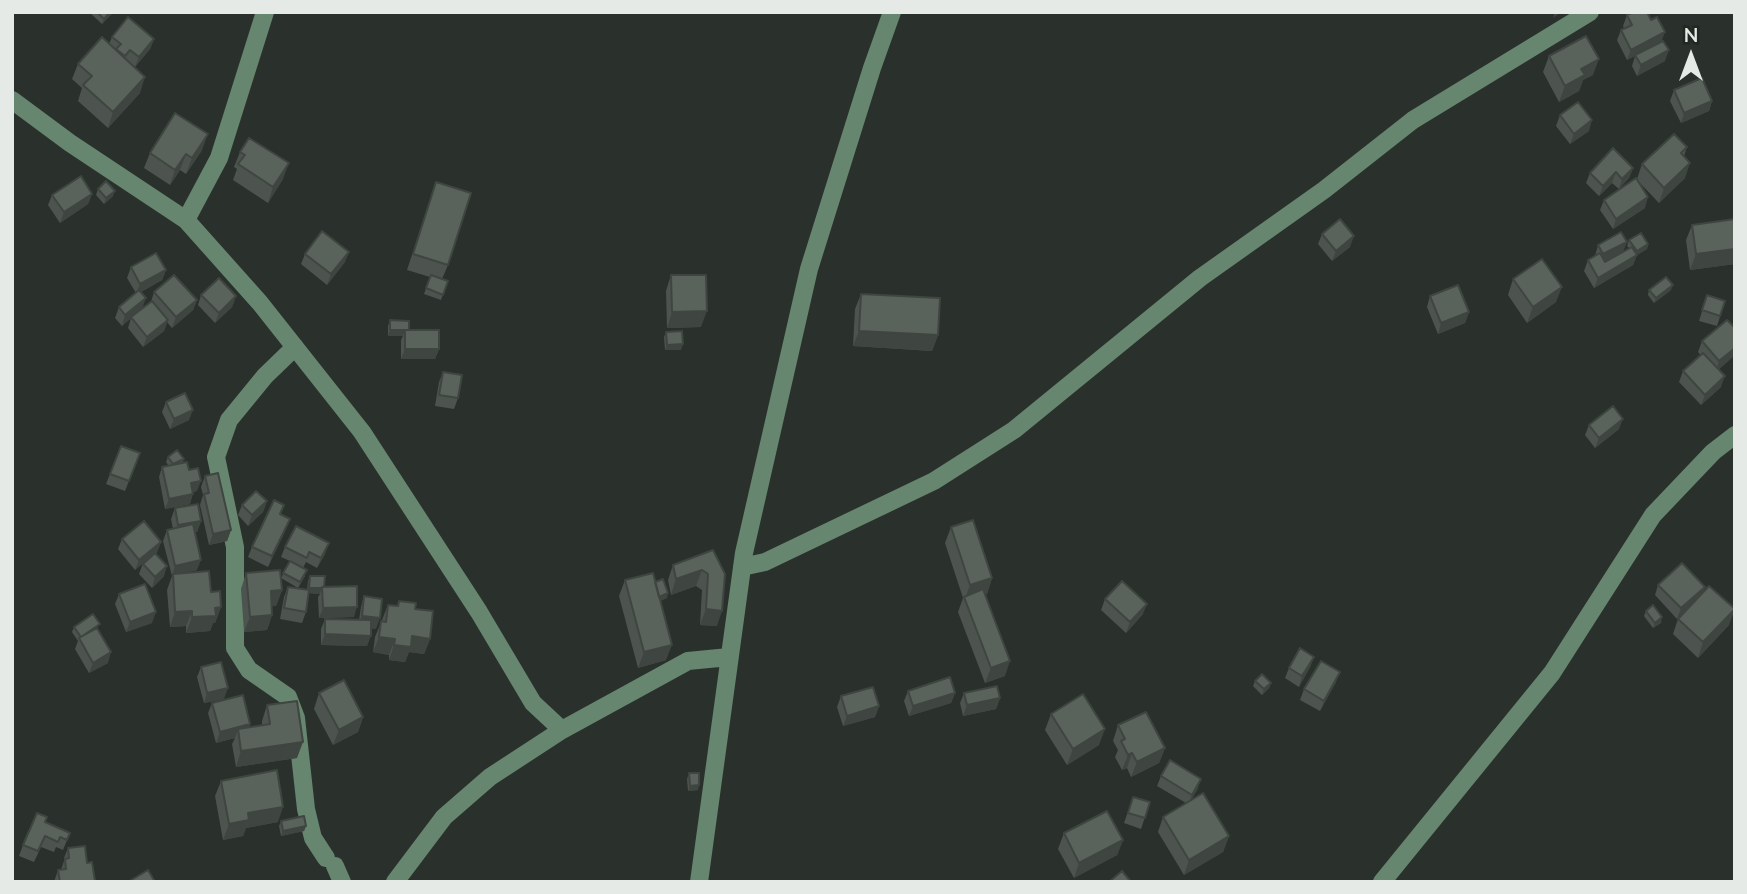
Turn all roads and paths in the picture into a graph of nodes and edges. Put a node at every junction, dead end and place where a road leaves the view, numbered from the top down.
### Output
1 (265, 12) edge
2 (892, 12) edge
3 (1590, 12) edge
4 (12, 100) edge
5 (186, 220) junction
6 (295, 347) junction
7 (1735, 435) edge
8 (742, 567) junction
9 (729, 657) junction
10 (562, 730) junction
11 (334, 869) edge
12 (395, 882) edge
13 (699, 882) edge
14 (1382, 882) edge

1 - 5 street
2 - 8 street
3 - 8 street
4 - 5 street
5 - 6 street
6 - 10 street
6 - 11 street
7 - 14 street
8 - 9 street
9 - 10 street
9 - 13 street
10 - 12 street

